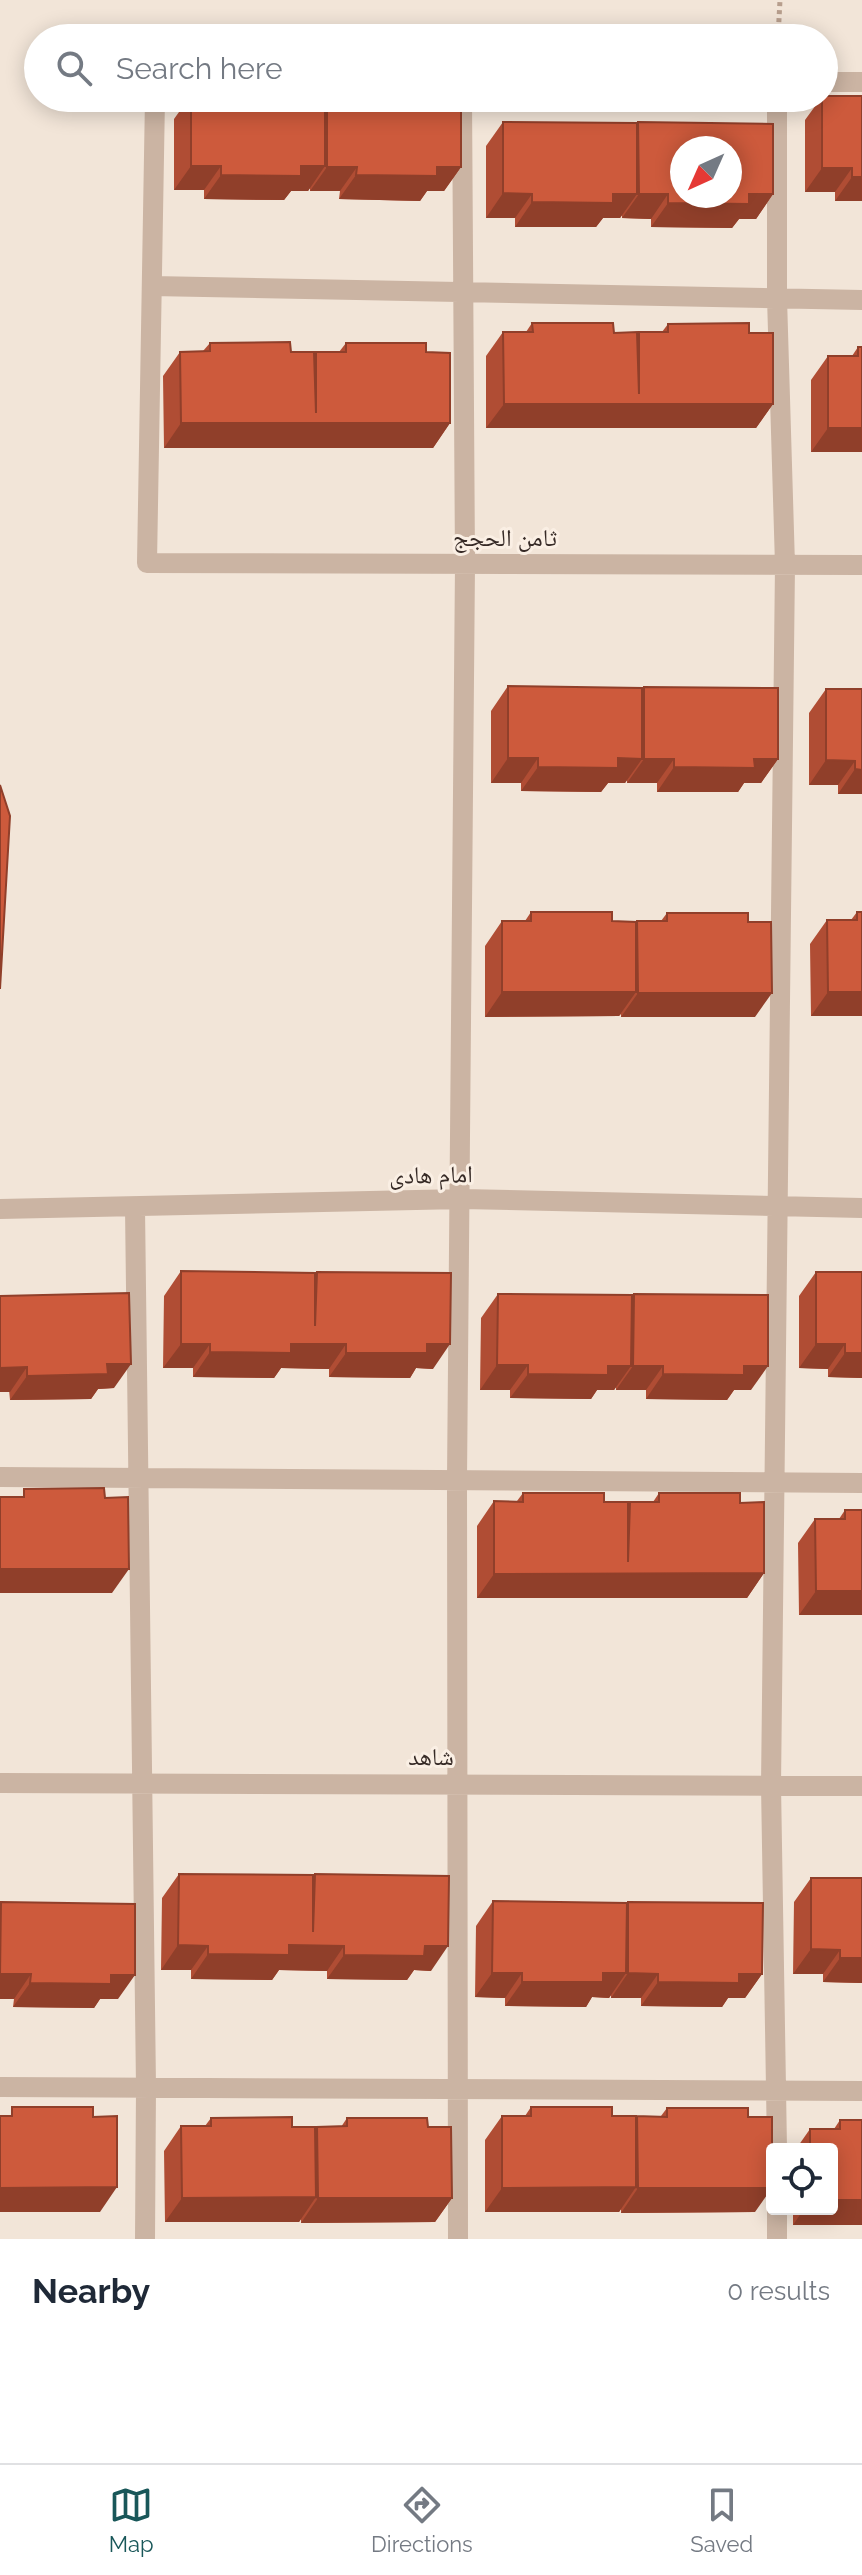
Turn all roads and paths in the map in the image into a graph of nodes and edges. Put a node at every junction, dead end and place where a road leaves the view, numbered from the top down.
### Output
1 (780, 0) edge
2 (779, 24) edge
3 (838, 82) edge
4 (862, 82) edge
5 (155, 112) edge
6 (462, 112) edge
7 (777, 112) edge
8 (152, 286) junction
9 (464, 292) junction
10 (777, 298) junction
11 (862, 300) edge
12 (465, 564) junction
13 (785, 565) junction
14 (862, 565) edge
15 (462, 1199) junction
16 (778, 1206) junction
17 (135, 1208) junction
18 (862, 1208) edge
19 (0, 1209) edge
20 (138, 1476) junction
21 (0, 1477) edge
22 (457, 1479) junction
23 (775, 1483) junction
24 (862, 1483) edge
25 (141, 1781) junction
26 (0, 1783) edge
27 (456, 1783) junction
28 (771, 1785) junction
29 (862, 1786) edge
30 (0, 2087) edge
31 (146, 2087) junction
32 (456, 2088) junction
33 (778, 2090) junction
34 (862, 2091) edge
35 (777, 2143) edge
36 (777, 2215) edge
37 (145, 2239) edge
38 (458, 2239) edge
39 (777, 2239) edge

1 - 2 path
3 - 4 street
5 - 8 street
6 - 9 street
7 - 10 street
8 - 9 street
8 - 12 street, ثامن الحجج
9 - 10 street
9 - 12 street
10 - 11 street
10 - 13 street
12 - 13 street, ثامن الحجج
12 - 15 street
13 - 14 street, ثامن الحجج
13 - 16 street
15 - 16 street, امام هادی
15 - 17 street, امام هادی
15 - 22 street
16 - 18 street, امام هادی
16 - 23 street
17 - 19 street, امام هادی
17 - 20 street
20 - 21 street
20 - 22 street
20 - 25 street
22 - 23 street
22 - 27 street
23 - 24 street
23 - 28 street
25 - 26 street, شاهد
25 - 27 street, شاهد
25 - 31 street
27 - 28 street, شاهد
27 - 32 street
28 - 29 street, شاهد
28 - 33 street
30 - 31 street
31 - 32 street
31 - 37 street
32 - 33 street
32 - 38 street
33 - 34 street
33 - 35 street
36 - 39 street

